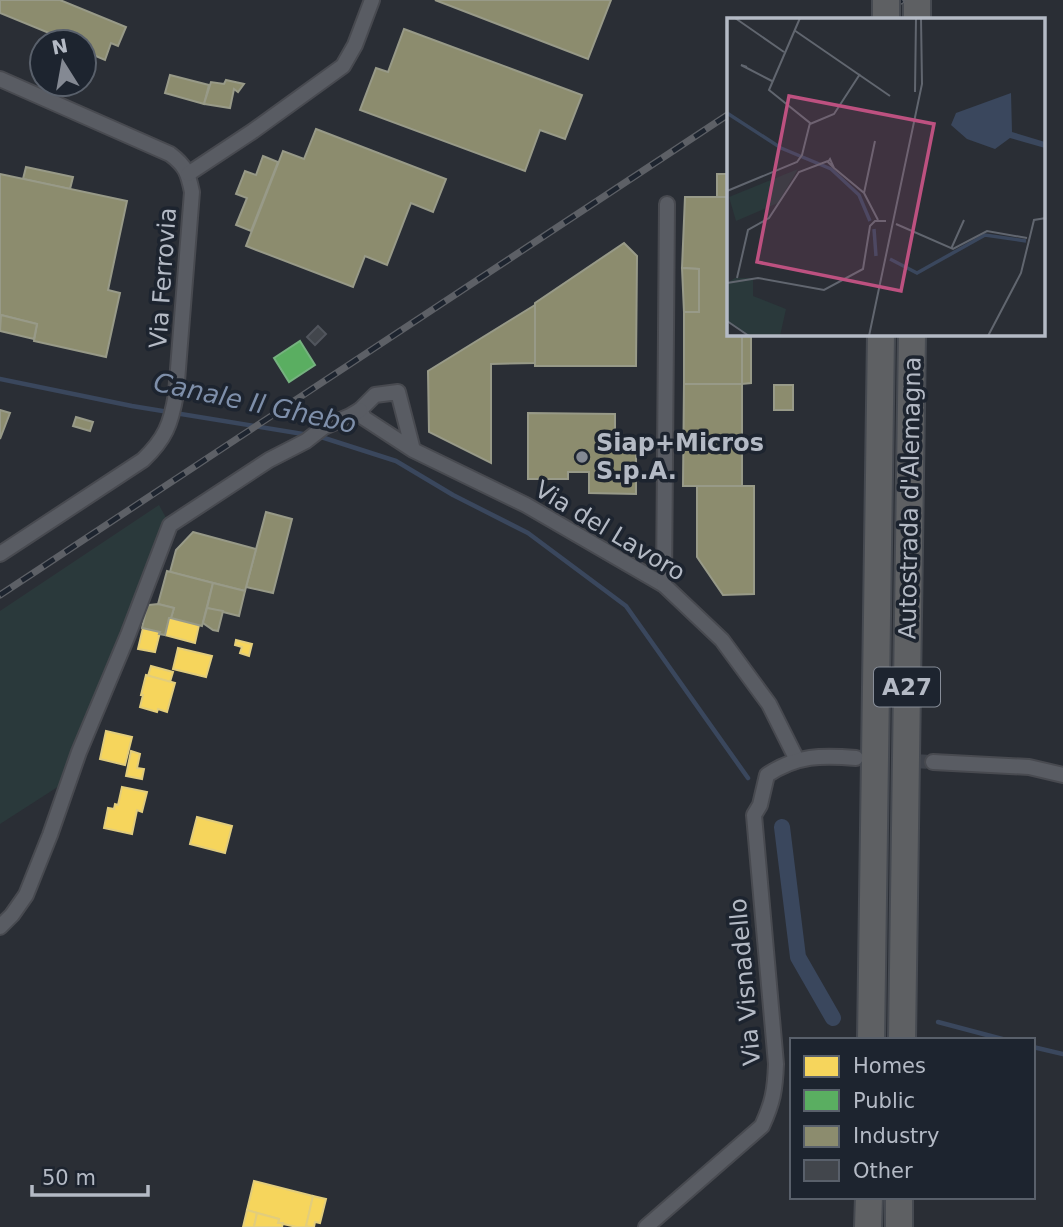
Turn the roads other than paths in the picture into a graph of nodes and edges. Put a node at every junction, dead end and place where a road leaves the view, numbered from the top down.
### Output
1 (372, 0) edge
2 (887, 0) edge
3 (917, 0) edge
4 (886, 18) edge
5 (917, 18) edge
6 (0, 79) edge
7 (188, 174) junction
8 (667, 204) dead end
9 (881, 336) edge
10 (912, 336) edge
11 (360, 410) junction
12 (413, 450) junction
13 (0, 554) edge
14 (663, 585) junction
15 (856, 758) tunnel mouth
16 (797, 760) junction
17 (933, 761) tunnel mouth
18 (1063, 775) edge
19 (0, 927) edge
20 (871, 1038) edge
21 (902, 1038) edge
22 (869, 1199) edge
23 (899, 1199) edge
24 (646, 1227) edge
25 (868, 1227) edge
26 (899, 1227) edge

1 - 7 street
2 - 4 highway, bridge
3 - 5 highway
6 - 7 street, Via Ferrovia
7 - 13 street, Via Ferrovia
8 - 14 street
9 - 20 highway, Autostrada d'Alemagna / A27
10 - 21 highway, Autostrada d'Alemagna / A27
11 - 12 street, Via del Lavoro
11 - 12 street
11 - 19 street
12 - 14 street, Via del Lavoro
14 - 16 street, Via del Lavoro
15 - 16 street, Via Visnadello
16 - 24 street, Via Visnadello
17 - 18 street
22 - 25 highway
23 - 26 highway

